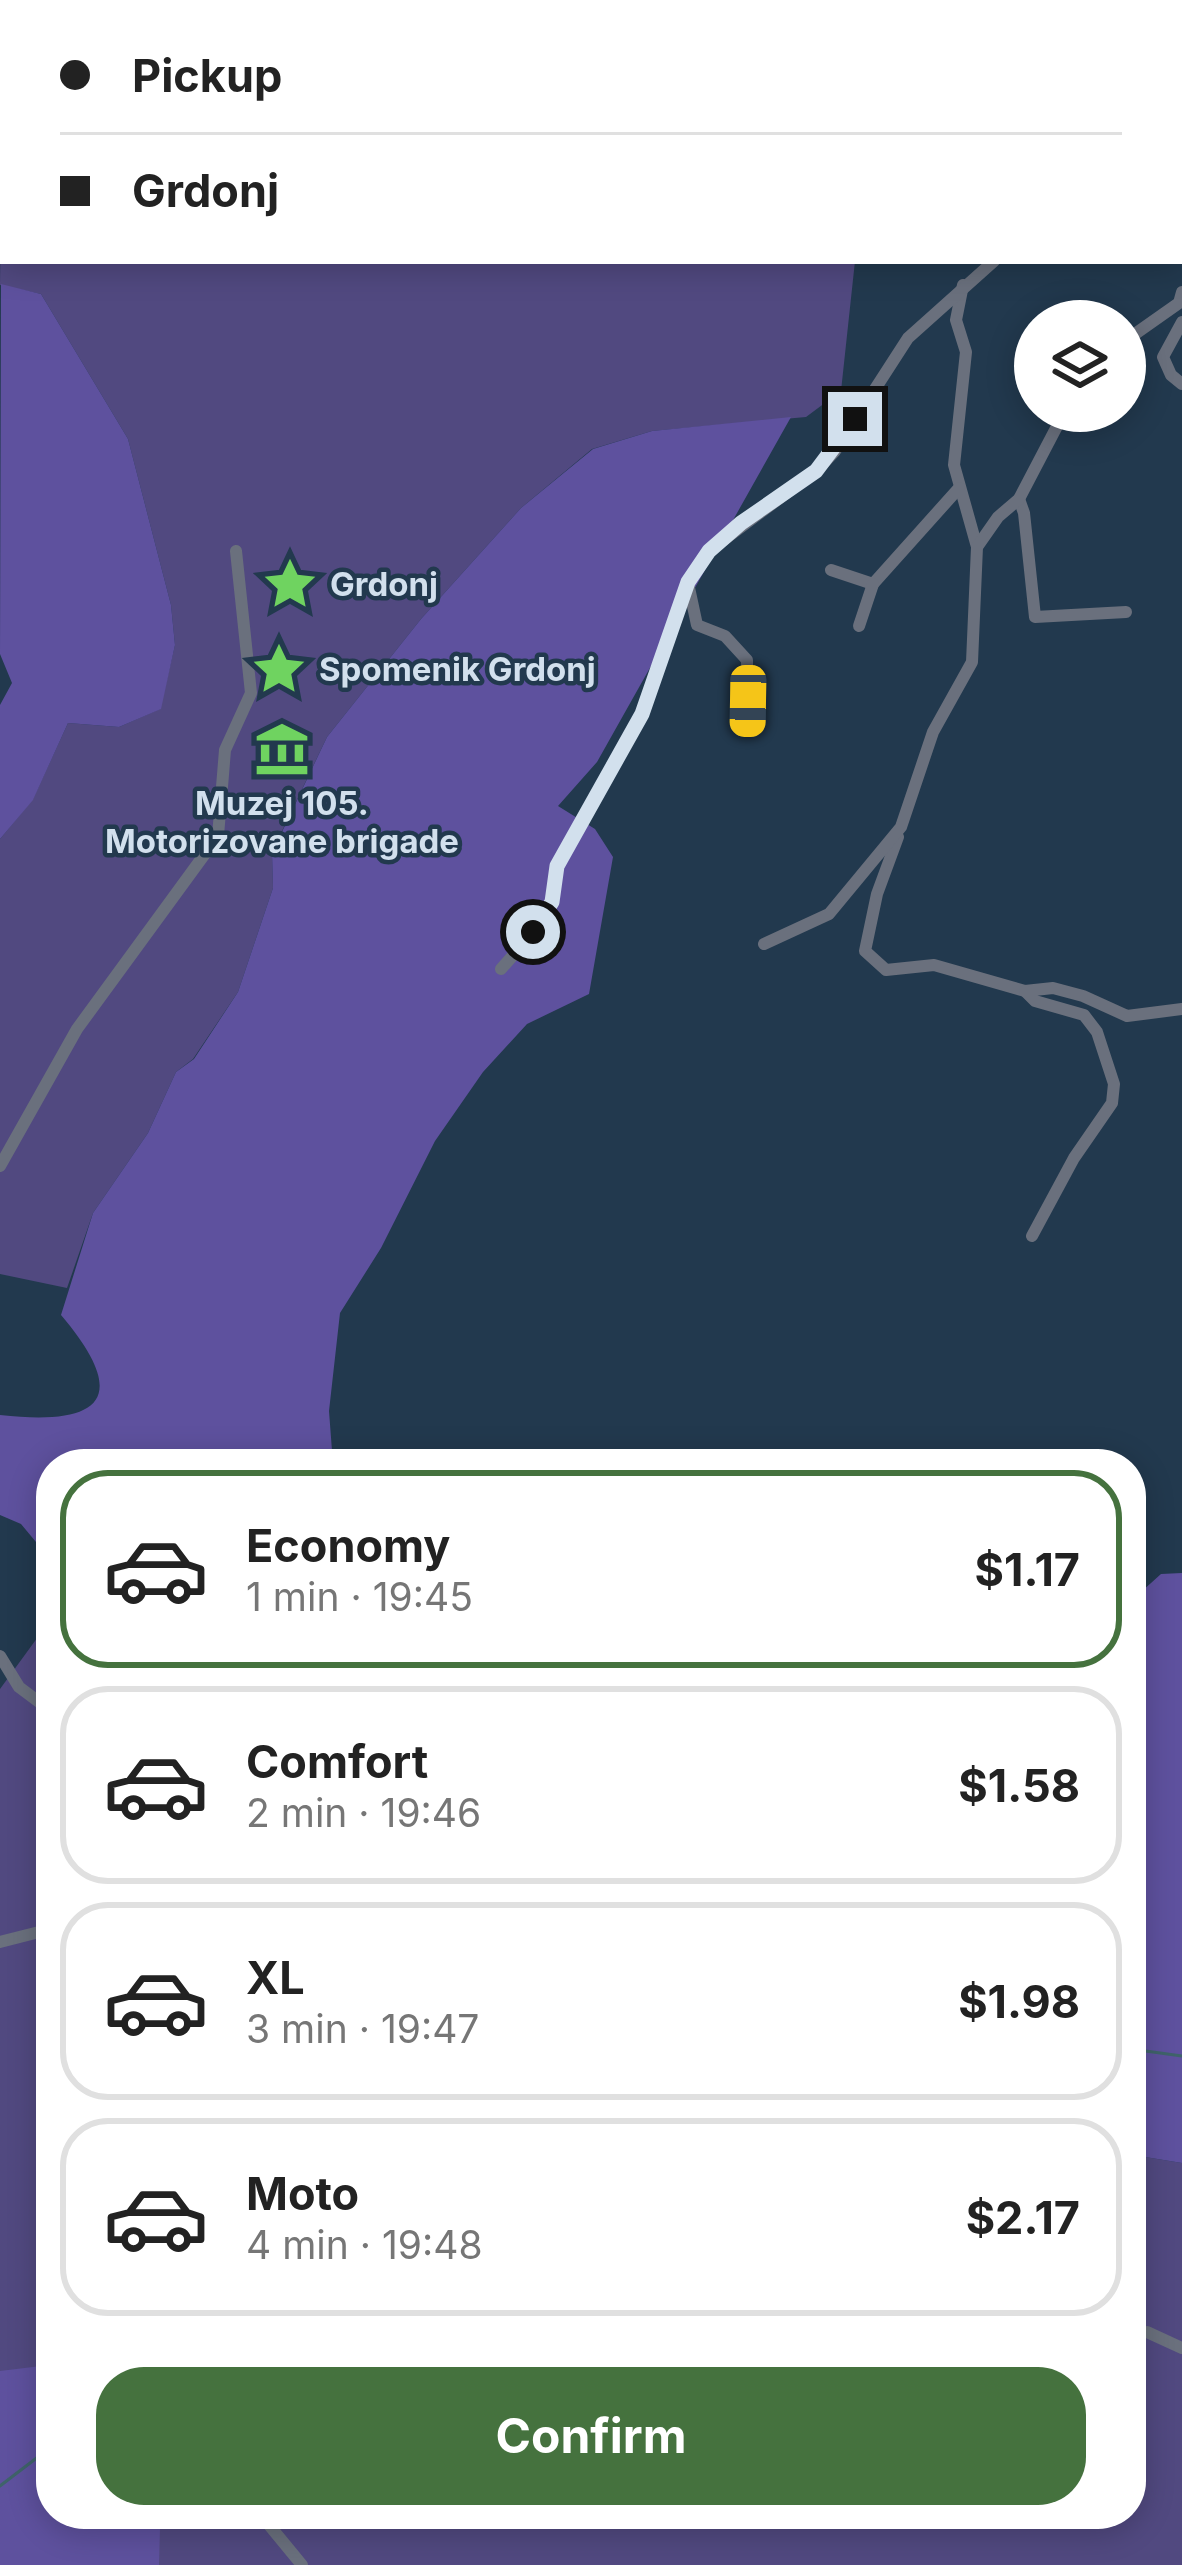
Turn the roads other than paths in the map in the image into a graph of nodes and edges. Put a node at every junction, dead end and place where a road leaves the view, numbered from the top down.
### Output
1 (990, 264) edge
2 (964, 284) junction
3 (1181, 298) edge
4 (1182, 322) edge
5 (1146, 325) edge
6 (1182, 384) edge
7 (1054, 432) edge
8 (959, 488) junction
9 (1019, 499) junction
10 (977, 547) junction
11 (236, 551) dead end
12 (831, 571) dead end
13 (688, 582) junction
14 (873, 584) junction
15 (1126, 612) dead end
16 (859, 626) dead end
17 (748, 729) dead end
18 (901, 827) junction
19 (764, 944) dead end
20 (501, 968) dead end
21 (1025, 991) junction
22 (1182, 1009) edge
23 (0, 1166) edge
24 (1032, 1236) dead end
25 (0, 1656) edge
26 (36, 1700) edge
27 (36, 1933) edge
28 (0, 1942) edge
29 (1147, 2332) dead end
30 (1182, 2348) edge
31 (272, 2529) edge
32 (302, 2565) edge

1 - 2 street
2 - 8 street
2 - 13 street
3 - 5 street
4 - 6 street
7 - 9 street
8 - 10 street
8 - 14 street
9 - 10 street
9 - 15 street
10 - 18 street
11 - 23 street
12 - 14 street
13 - 17 street
13 - 20 street
14 - 16 street
18 - 19 street
18 - 21 street
21 - 22 street
21 - 24 street
25 - 26 street
27 - 28 street
29 - 30 street
31 - 32 street

